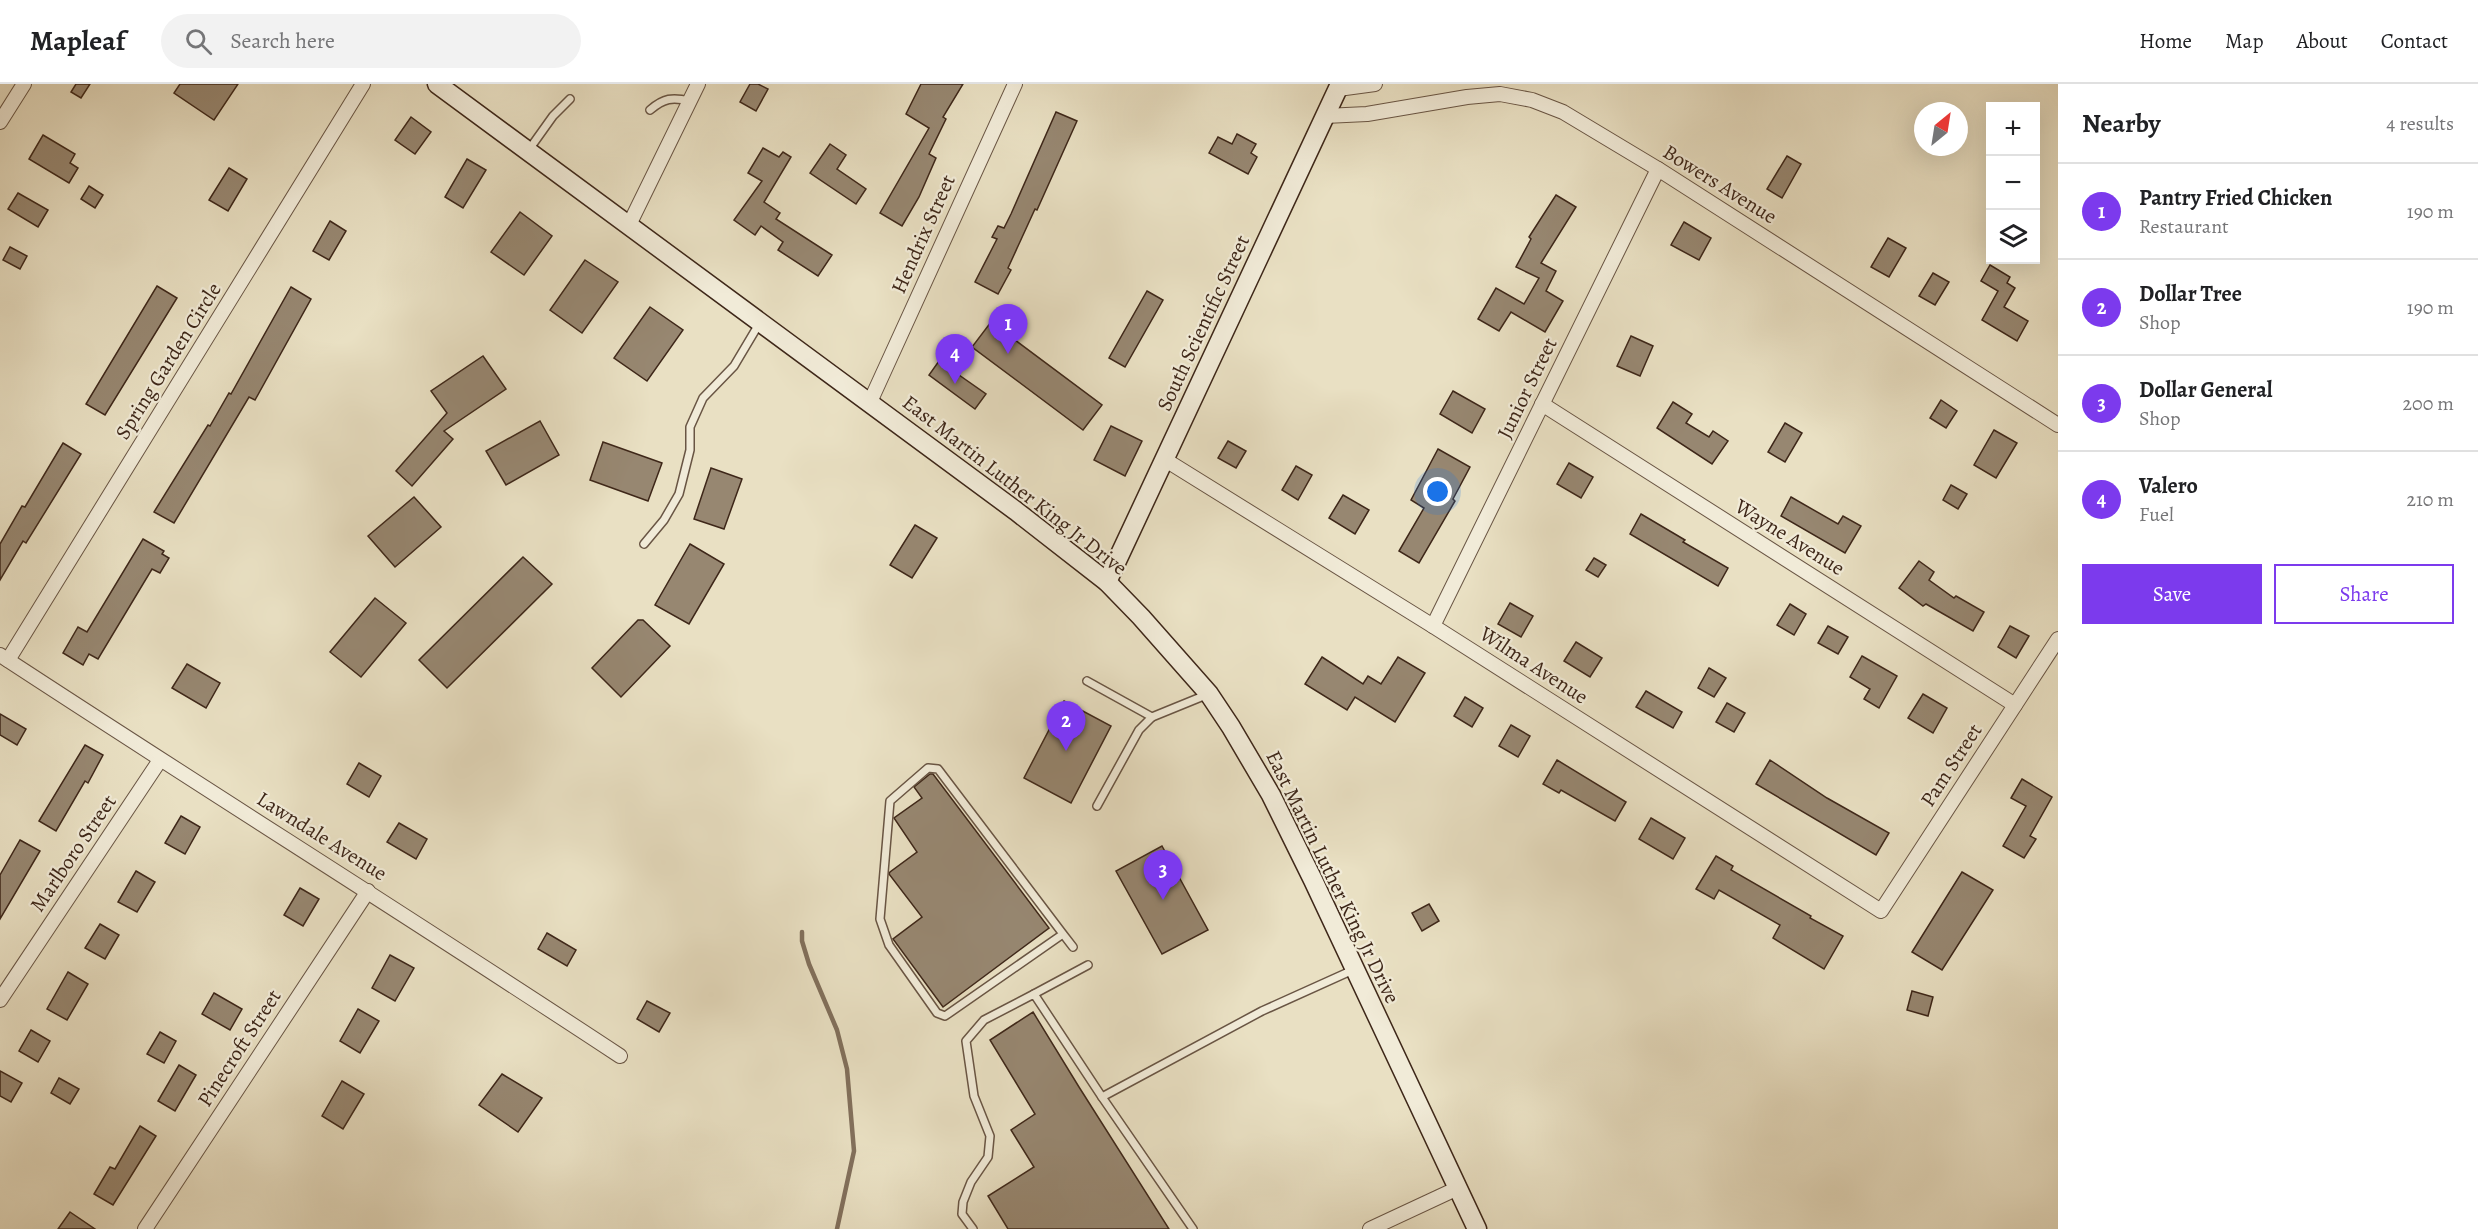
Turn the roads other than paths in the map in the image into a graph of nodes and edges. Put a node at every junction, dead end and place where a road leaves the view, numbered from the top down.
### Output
1 (24, 84) edge
2 (363, 84) edge
3 (437, 84) edge
4 (698, 84) edge
5 (1015, 84) edge
6 (1375, 84) edge
7 (1339, 86) edge
8 (570, 99) dead end
9 (690, 101) junction
10 (650, 110) dead end
11 (1325, 116) junction
12 (0, 122) edge
13 (528, 151) junction
14 (1658, 169) junction
15 (629, 225) junction
16 (760, 321) junction
17 (870, 402) junction
18 (1542, 404) junction
19 (2058, 425) edge
20 (1164, 459) junction
21 (644, 544) dead end
22 (1107, 582) junction
23 (1433, 626) junction
24 (2058, 639) edge
25 (4, 658) edge
26 (1087, 681) dead end
27 (1209, 694) junction
28 (2015, 705) junction
29 (1152, 717) junction
30 (160, 760) junction
31 (1097, 806) dead end
32 (368, 891) junction
33 (1879, 910) joint
34 (1063, 934) junction
35 (1073, 947) dead end
36 (1088, 965) dead end
37 (1356, 969) junction
38 (1034, 994) junction
39 (0, 1000) edge
40 (620, 1056) dead end
41 (1102, 1097) junction
42 (1458, 1188) junction
43 (145, 1229) edge
44 (973, 1229) edge
45 (1193, 1229) edge
46 (1371, 1229) edge
47 (1477, 1229) edge

1 - 12 street
2 - 25 street, Spring Garden Circle
3 - 13 main road, East Martin Luther King Jr Drive
4 - 9 street
5 - 17 street, Hendrix Street
6 - 7 street
7 - 11 main road, South Scientific Street
8 - 13 lane
9 - 10 lane
9 - 15 street
11 - 14 street, Bowers Avenue
11 - 20 main road, South Scientific Street
13 - 15 main road, East Martin Luther King Jr Drive
14 - 18 street, Junior Street
14 - 19 street, Bowers Avenue
15 - 16 main road, East Martin Luther King Jr Drive
16 - 17 main road, East Martin Luther King Jr Drive
16 - 21 lane
17 - 22 main road, East Martin Luther King Jr Drive
18 - 23 street, Junior Street
18 - 28 street, Wayne Avenue
20 - 22 main road, South Scientific Street
20 - 23 street, Wilma Avenue
22 - 27 main road, East Martin Luther King Jr Drive
23 - 33 street, Wilma Avenue
24 - 28 street, Pam Street
25 - 30 street, Lawndale Avenue
26 - 29 lane
27 - 29 lane
27 - 37 main road, East Martin Luther King Jr Drive
28 - 33 street, Pam Street
29 - 31 lane
30 - 32 street, Lawndale Avenue
30 - 39 street, Marlboro Street
32 - 40 street, Lawndale Avenue
32 - 43 street, Pinecroft Street
34 - 34 lane
34 - 35 lane
36 - 38 lane
37 - 41 lane
37 - 42 main road, East Martin Luther King Jr Drive
38 - 41 lane
38 - 44 lane
41 - 45 lane
42 - 46 street
42 - 47 main road, East Martin Luther King Jr Drive

